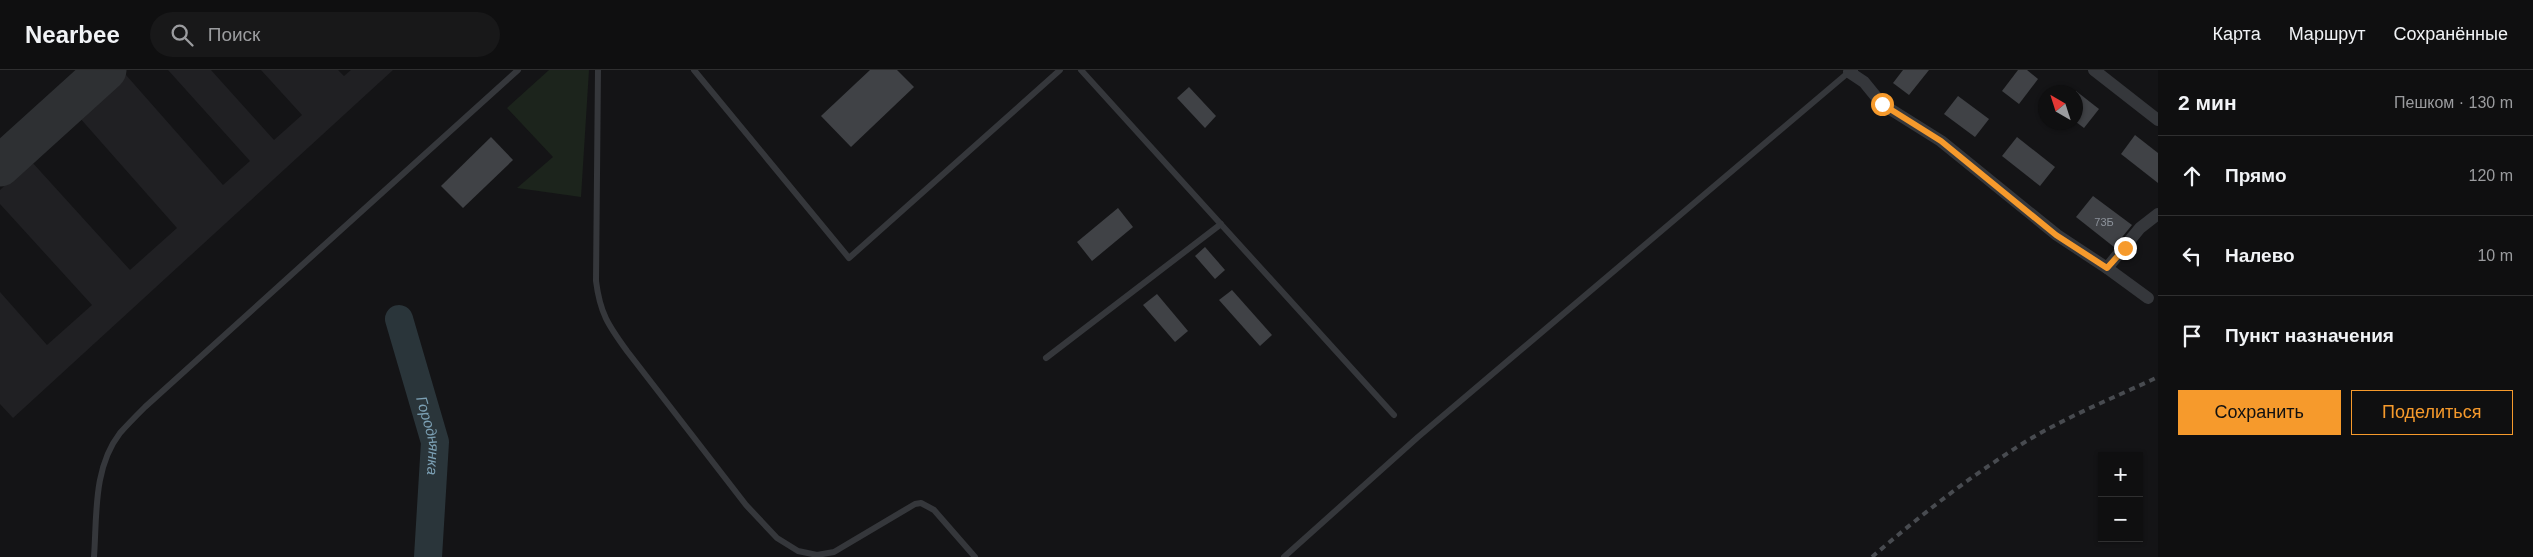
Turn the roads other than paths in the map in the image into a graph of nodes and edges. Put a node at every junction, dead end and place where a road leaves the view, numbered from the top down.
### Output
1 (518, 70) edge
2 (598, 70) edge
3 (694, 70) edge
4 (1060, 70) edge
5 (1082, 70) edge
6 (2094, 70) edge
7 (1850, 71) edge
8 (2158, 120) edge
9 (2158, 214) edge
10 (1221, 224) junction
11 (2107, 268) junction
12 (2148, 298) dead end
13 (1046, 358) dead end
14 (1394, 415) dead end
15 (94, 557) edge
16 (975, 557) edge
17 (1284, 557) edge

1 - 15 lane
2 - 16 lane
3 - 4 lane
5 - 10 lane
6 - 8 street
7 - 11 street
7 - 17 lane
9 - 11 street
10 - 13 lane
10 - 14 lane
11 - 12 street

